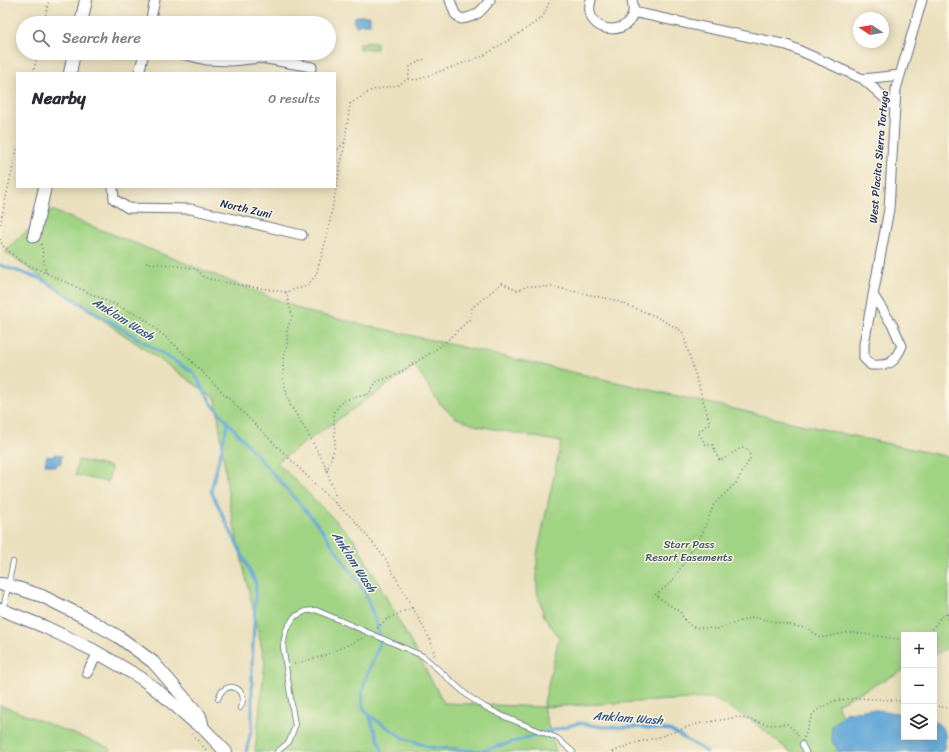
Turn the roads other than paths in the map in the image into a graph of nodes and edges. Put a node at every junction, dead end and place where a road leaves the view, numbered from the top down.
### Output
1 (86, 0) edge
2 (155, 0) edge
3 (450, 0) edge
4 (490, 0) edge
5 (591, 0) edge
6 (632, 0) edge
7 (922, 0) edge
8 (633, 12) junction
9 (83, 16) edge
10 (152, 16) edge
11 (73, 60) edge
12 (142, 60) edge
13 (206, 60) edge
14 (241, 60) edge
15 (272, 60) edge
16 (312, 67) dead end
17 (70, 72) edge
18 (139, 72) edge
19 (900, 75) junction
20 (863, 79) junction
21 (895, 107) junction
22 (45, 188) edge
23 (113, 188) edge
24 (302, 235) dead end
25 (38, 239) road end
26 (873, 295) junction
27 (14, 562) dead end
28 (4, 585) edge
29 (1, 610) edge
30 (98, 653) junction
31 (87, 673) dead end
32 (218, 699) dead end
33 (240, 708) dead end
34 (203, 728) junction
35 (802, 744) road end
36 (226, 752) edge
37 (277, 752) edge
38 (573, 752) edge
39 (806, 752) edge

1 - 9 street
2 - 10 street
3 - 4 street
5 - 8 street
6 - 8 street
7 - 19 street, West Placita Sierra Tortuga
8 - 20 street
11 - 17 street
12 - 18 street
13 - 14 street
15 - 16 street
19 - 20 street
19 - 21 street, West Placita Sierra Tortuga
20 - 21 street
21 - 26 street, West Placita Sierra Tortuga
22 - 25 street
23 - 24 street, North Zuni
26 - 26 street, West Placita Sierra Tortuga
27 - 28 lane
28 - 29 lane
28 - 34 street
29 - 30 street
30 - 31 street
30 - 34 street
32 - 33 lane
34 - 36 street
35 - 39 lane
37 - 38 lane

